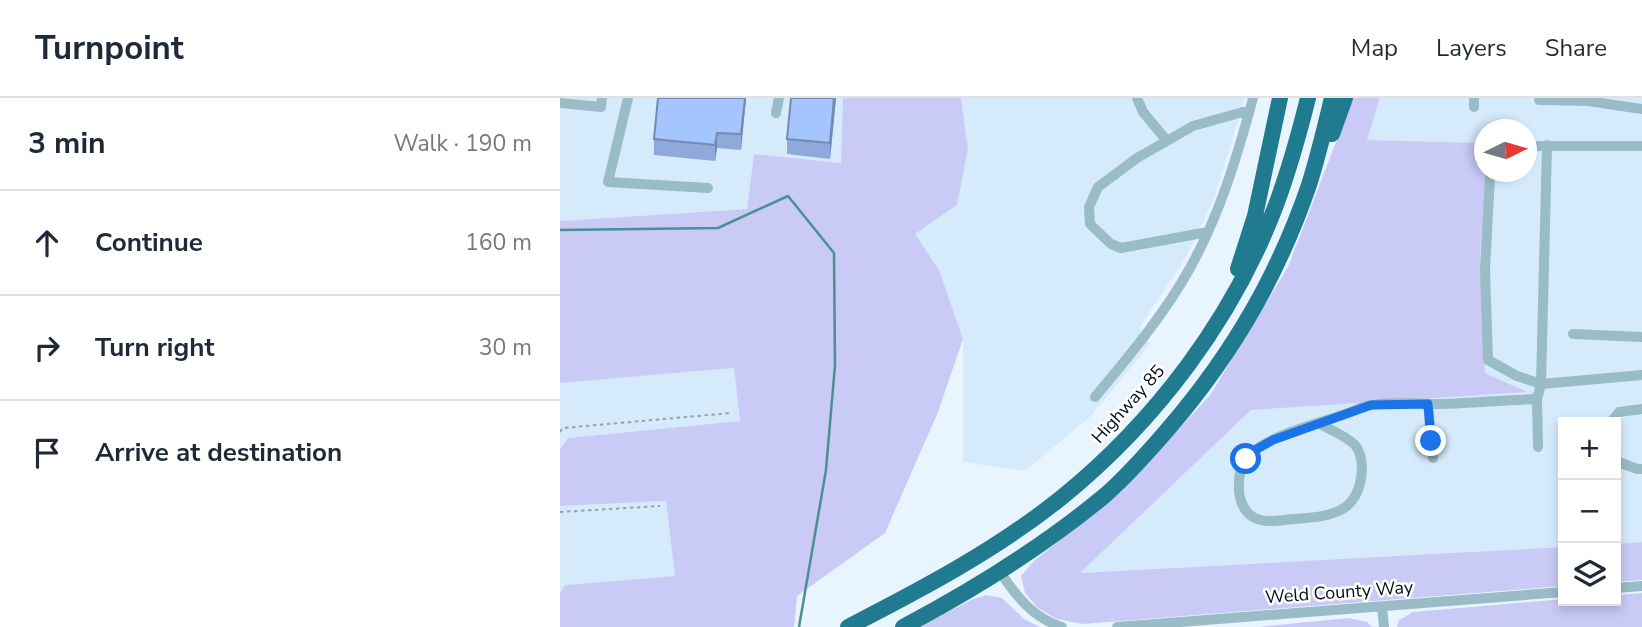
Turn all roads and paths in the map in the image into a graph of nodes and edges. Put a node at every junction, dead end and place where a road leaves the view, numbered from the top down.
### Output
1 (602, 98) edge
2 (628, 98) edge
3 (779, 98) edge
4 (1137, 98) edge
5 (1253, 98) edge
6 (1280, 98) edge
7 (1308, 98) edge
8 (1332, 98) edge
9 (1345, 98) edge
10 (1572, 99) edge
11 (1539, 100) dead end
12 (560, 103) edge
13 (1642, 109) edge
14 (1250, 110) junction
15 (776, 113) dead end
16 (1167, 141) junction
17 (1547, 145) junction
18 (1537, 146) edge
19 (1642, 146) edge
20 (1490, 182) edge
21 (1309, 184) junction
22 (709, 188) dead end
23 (1208, 232) junction
24 (1212, 331) junction
25 (1573, 334) dead end
26 (1642, 337) edge
27 (1642, 375) edge
28 (1541, 384) junction
29 (1096, 397) dead end
30 (1537, 399) junction
31 (1428, 404) junction
32 (1642, 409) edge
33 (731, 413) dead end
34 (1615, 417) edge
35 (1319, 423) junction
36 (560, 432) edge
37 (1538, 447) dead end
38 (1108, 457) junction
39 (1433, 458) dead end
40 (1621, 463) edge
41 (1642, 469) edge
42 (660, 506) dead end
43 (560, 512) edge
44 (1000, 572) junction
45 (1642, 586) edge
46 (1621, 588) edge
47 (1558, 592) edge
48 (1382, 607) junction
49 (848, 627) edge
50 (903, 627) edge
51 (1062, 627) edge
52 (1118, 627) edge
53 (1384, 627) edge

1 - 12 street
2 - 22 street
3 - 15 street
4 - 16 street
5 - 14 street
6 - 24 highway
7 - 24 highway, Highway 85
8 - 21 highway
9 - 21 highway
10 - 11 street
10 - 13 street
14 - 16 street
14 - 23 street
16 - 23 street
17 - 18 street
17 - 19 street
17 - 28 street
20 - 28 street
21 - 44 highway
23 - 29 street
24 - 38 highway, Highway 85
25 - 26 street
27 - 28 street
28 - 30 street
30 - 31 street
30 - 37 street
31 - 35 street
31 - 39 street
32 - 34 street
33 - 36 path
35 - 35 street
38 - 44 highway
38 - 49 highway, Highway 85
40 - 41 street
42 - 43 path
44 - 50 highway
44 - 51 street
45 - 46 street
47 - 48 street, Weld County Way
48 - 52 street, Weld County Way
48 - 53 street

